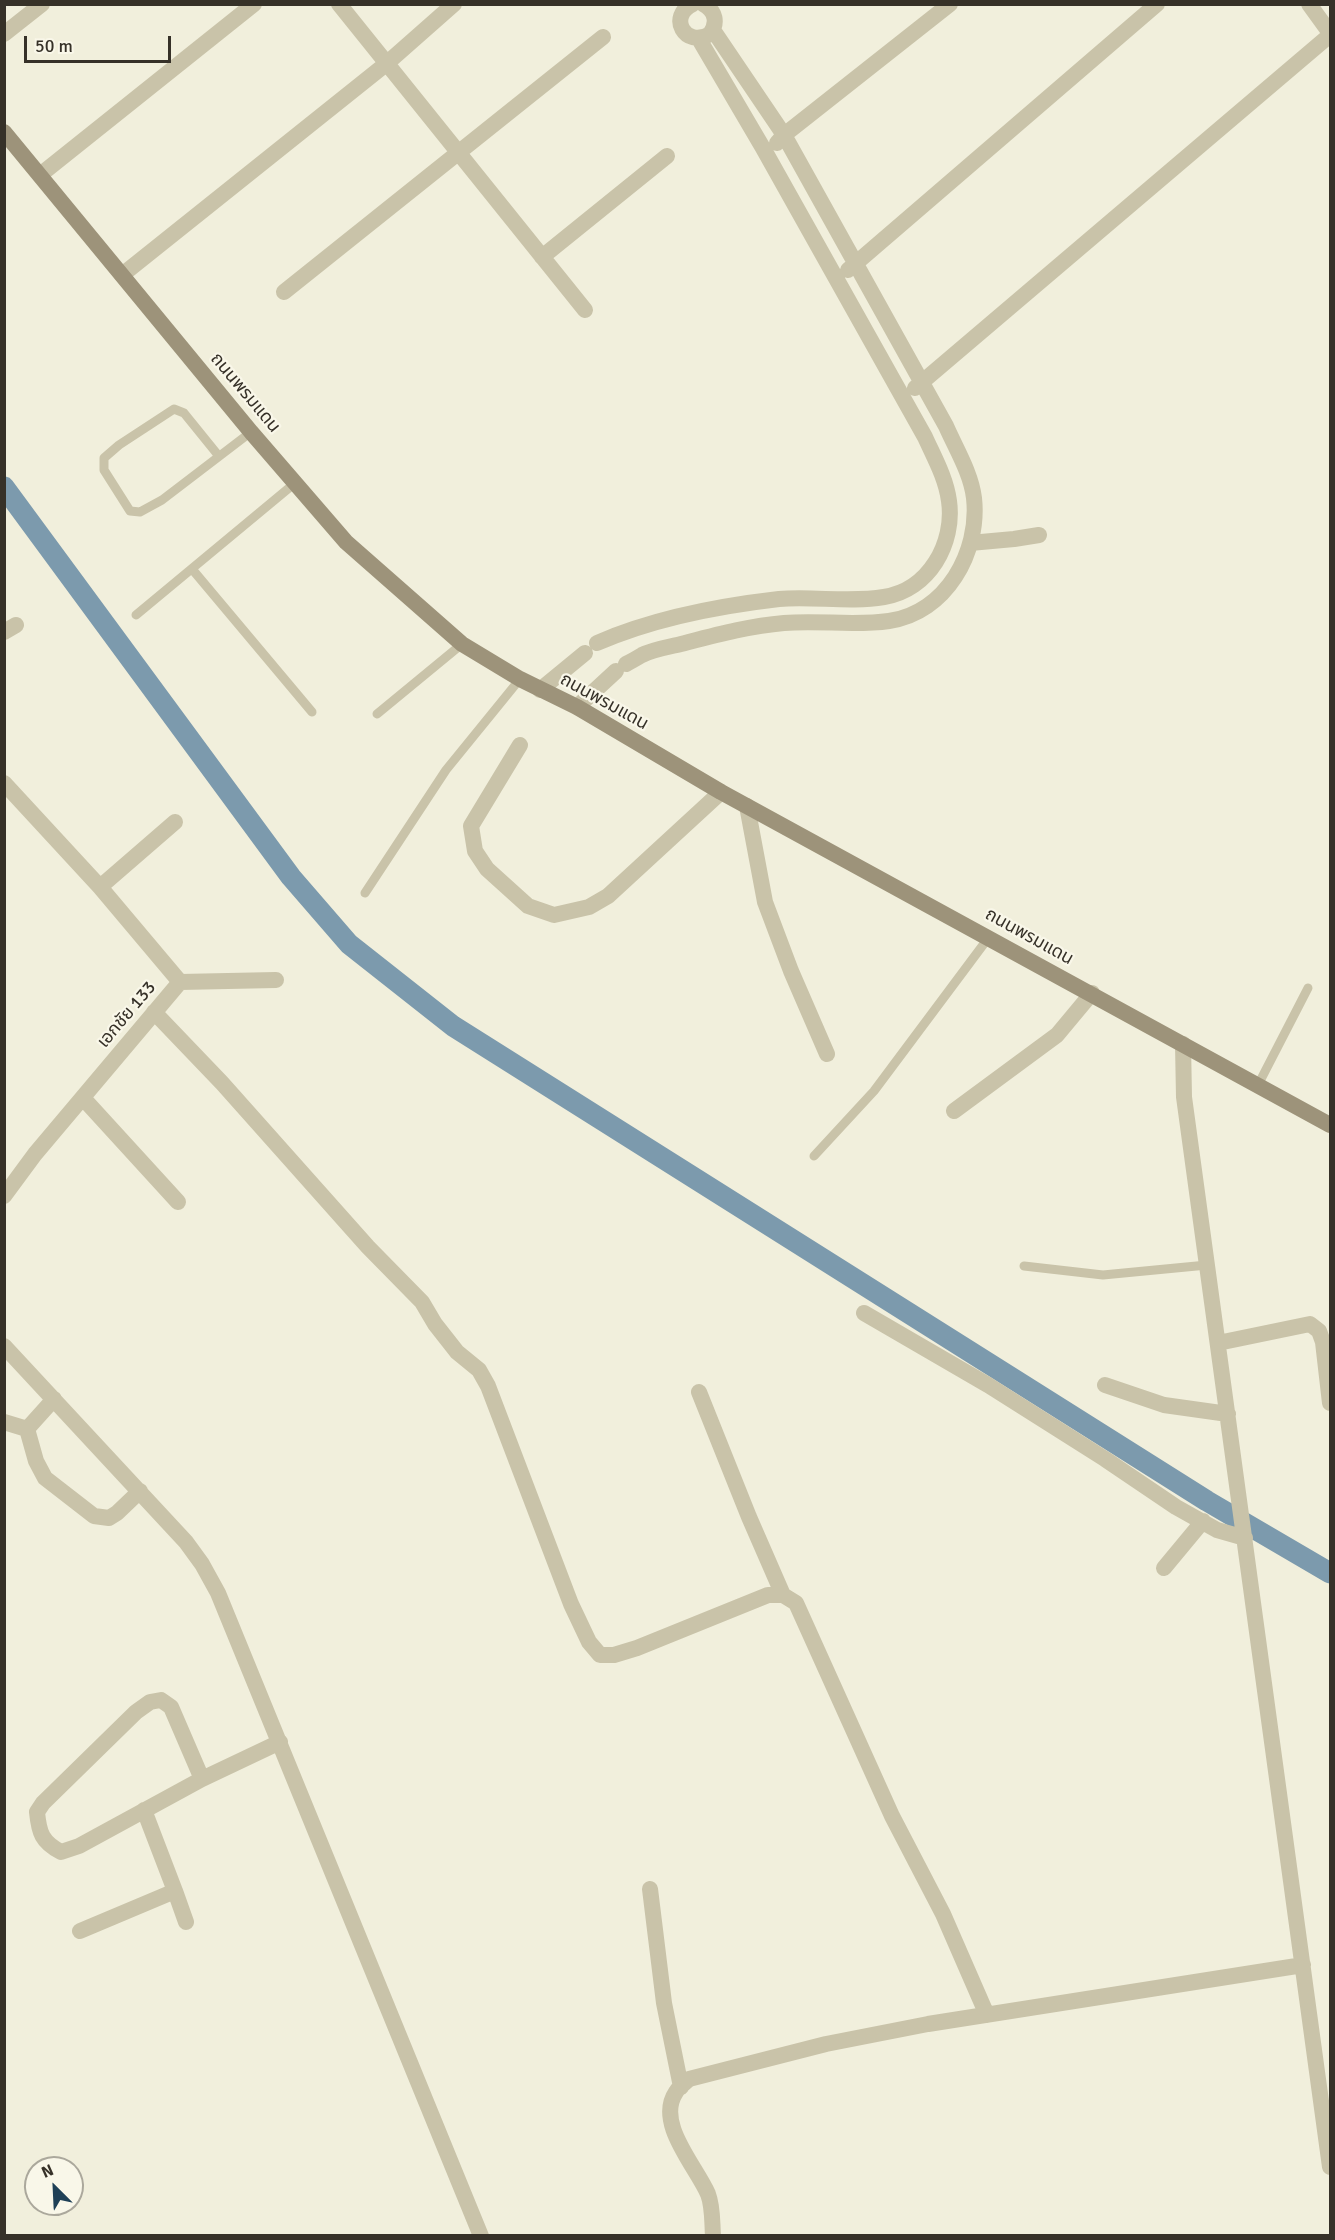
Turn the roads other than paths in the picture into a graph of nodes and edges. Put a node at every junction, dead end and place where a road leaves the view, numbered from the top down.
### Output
1 (42, 4) edge
2 (254, 4) edge
3 (339, 4) edge
4 (454, 4) edge
5 (950, 4) edge
6 (1157, 4) edge
7 (1309, 4) edge
8 (703, 10) edge
9 (4, 34) edge
10 (1330, 34) edge
11 (603, 37) dead end
12 (699, 39) junction
13 (386, 64) junction
14 (784, 135) junction
15 (8, 142) edge
16 (458, 153) junction
17 (767, 155) junction
18 (667, 156) dead end
19 (40, 175) junction
20 (542, 257) junction
21 (855, 263) junction
22 (122, 275) junction
23 (837, 280) junction
24 (284, 292) dead end
25 (585, 310) dead end
26 (922, 382) junction
27 (902, 397) junction
28 (251, 432) junction
29 (218, 455) junction
30 (295, 483) junction
31 (1039, 535) dead end
32 (970, 543) junction
33 (192, 569) junction
34 (800, 598) junction
35 (136, 615) dead end
36 (804, 622) junction
37 (462, 644) junction
38 (597, 645) junction
39 (625, 665) junction
40 (520, 679) junction
41 (540, 690) junction
42 (577, 707) junction
43 (312, 712) dead end
44 (377, 714) dead end
45 (520, 745) dead end
46 (4, 783) edge
47 (721, 792) junction
48 (747, 806) junction
49 (176, 822) dead end
50 (100, 887) junction
51 (365, 893) dead end
52 (989, 937) junction
53 (276, 980) dead end
54 (180, 982) junction
55 (1308, 987) dead end
56 (1092, 993) junction
57 (154, 1012) junction
58 (1183, 1044) junction
59 (827, 1054) dead end
60 (1258, 1085) junction
61 (83, 1098) junction
62 (954, 1110) dead end
63 (1330, 1125) edge
64 (814, 1156) dead end
65 (4, 1196) edge
66 (178, 1202) dead end
67 (1207, 1265) junction
68 (1024, 1266) dead end
69 (864, 1313) dead end
70 (1218, 1343) junction
71 (4, 1346) edge
72 (1105, 1384) dead end
73 (699, 1392) dead end
74 (54, 1399) junction
75 (1329, 1402) edge
76 (1228, 1414) junction
77 (4, 1422) edge
78 (27, 1429) junction
79 (140, 1491) junction
80 (1203, 1521) junction
81 (1244, 1533) junction
82 (1164, 1568) dead end
83 (783, 1595) junction
84 (280, 1742) junction
85 (202, 1779) junction
86 (144, 1810) junction
87 (650, 1889) dead end
88 (175, 1891) junction
89 (186, 1922) dead end
90 (80, 1931) dead end
91 (1303, 1965) junction
92 (987, 2015) junction
93 (681, 2087) junction
94 (1330, 2167) edge
95 (481, 2235) edge
96 (713, 2235) edge

1 - 9 street
2 - 19 street
3 - 13 street
4 - 13 street
5 - 14 street
6 - 21 street
7 - 10 street
8 - 12 street
8 - 12 street
8 - 14 street
10 - 26 street
11 - 16 street
12 - 17 street
13 - 16 street
13 - 22 street
14 - 17 street
14 - 21 street
15 - 19 main road, ถนนพรมแดน
16 - 20 street
16 - 24 street
17 - 23 street
18 - 20 street
19 - 22 main road, ถนนพรมแดน
20 - 25 street
21 - 23 street
21 - 26 street
22 - 28 main road, ถนนพรมแดน
23 - 27 street
26 - 27 street
26 - 32 street
27 - 34 street
28 - 29 lane
28 - 30 main road, ถนนพรมแดน
29 - 29 lane
30 - 33 lane
30 - 37 main road, ถนนพรมแดน
31 - 32 street
32 - 36 street
33 - 35 lane
33 - 43 lane
34 - 36 street
34 - 38 street
36 - 39 street
37 - 40 main road, ถนนพรมแดน
37 - 44 lane
38 - 39 street
38 - 41 street
39 - 42 street
40 - 41 main road, ถนนพรมแดน
40 - 51 lane
41 - 42 main road, ถนนพรมแดน
42 - 47 main road, ถนนพรมแดน
45 - 47 street
46 - 50 street, เอกชัย 133
47 - 48 main road, ถนนพรมแดน
48 - 52 main road, ถนนพรมแดน
48 - 59 street
49 - 50 street
50 - 54 street, เอกชัย 133
52 - 56 main road, ถนนพรมแดน
52 - 64 lane
53 - 54 street
54 - 57 street, เอกชัย 133
55 - 60 lane
56 - 58 main road, ถนนพรมแดน
56 - 62 street
57 - 61 street, เอกชัย 133
57 - 83 street
58 - 60 main road, ถนนพรมแดน
58 - 67 street
60 - 63 main road, ถนนพรมแดน
61 - 65 street, เอกชัย 133
61 - 66 street
67 - 68 lane
67 - 70 street
69 - 80 street
70 - 75 street
70 - 76 street
71 - 74 street
72 - 76 street
73 - 83 street
74 - 78 street
74 - 79 street
76 - 81 street
77 - 78 street
78 - 79 street
79 - 84 street
80 - 81 street
80 - 82 street
81 - 91 street
83 - 92 street
84 - 85 street
84 - 95 street
85 - 86 street
85 - 86 street
86 - 88 street
87 - 93 street
88 - 89 street
88 - 90 street
91 - 92 street
91 - 94 street
92 - 93 street
93 - 96 street

